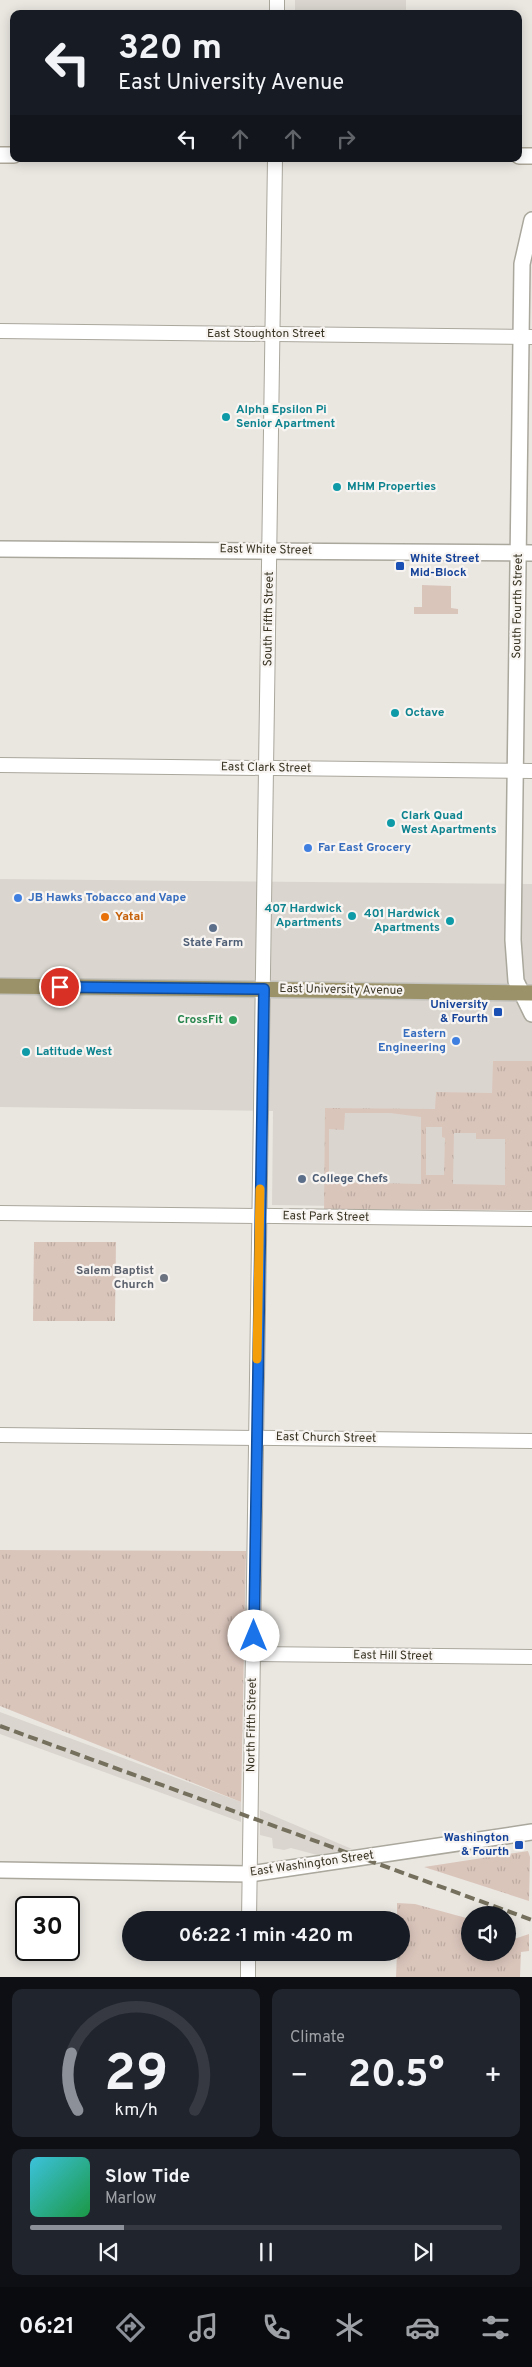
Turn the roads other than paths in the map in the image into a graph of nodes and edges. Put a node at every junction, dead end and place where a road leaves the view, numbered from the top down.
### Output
1 (276, 162) edge
2 (532, 220) edge
3 (0, 331) edge
4 (273, 334) junction
5 (527, 337) edge
6 (0, 548) edge
7 (270, 550) junction
8 (525, 553) edge
9 (0, 765) edge
10 (267, 768) junction
11 (516, 771) junction
12 (532, 771) edge
13 (0, 986) edge
14 (264, 989) junction
15 (526, 993) edge
16 (532, 1014) edge
17 (0, 1212) edge
18 (260, 1216) junction
19 (532, 1219) edge
20 (0, 1435) edge
21 (256, 1438) junction
22 (532, 1441) edge
23 (254, 1654) junction
24 (532, 1657) edge
25 (532, 1832) edge
26 (0, 1870) edge
27 (250, 1874) junction
28 (249, 1911) edge
29 (248, 1961) edge
30 (248, 1977) edge

1 - 4 street, South Fifth Street
2 - 5 street, South Fourth Street
3 - 4 street, East Stoughton Street
4 - 5 street, East Stoughton Street
4 - 7 street, South Fifth Street
5 - 8 street, South Fourth Street
6 - 7 street, East White Street
7 - 8 street, East White Street
7 - 10 street, South Fifth Street
8 - 11 street, South Fourth Street
9 - 10 street, East Clark Street
10 - 11 street, East Clark Street
10 - 14 street, South Fifth Street
11 - 12 street, East Clark Street
11 - 15 street, South Fourth Street
13 - 14 main road, East University Avenue
14 - 15 main road, East University Avenue
14 - 18 street, North Fifth Street
15 - 16 street, South Fourth Street
17 - 18 street, East Park Street
18 - 19 street, East Park Street
18 - 21 street, North Fifth Street
20 - 21 street, East Church Street
21 - 22 street, East Church Street
21 - 23 street, North Fifth Street
23 - 24 street, East Hill Street
23 - 27 street, North Fifth Street
25 - 27 street, East Washington Street
26 - 27 street, East Washington Street
27 - 28 street, North Fifth Street
29 - 30 street

